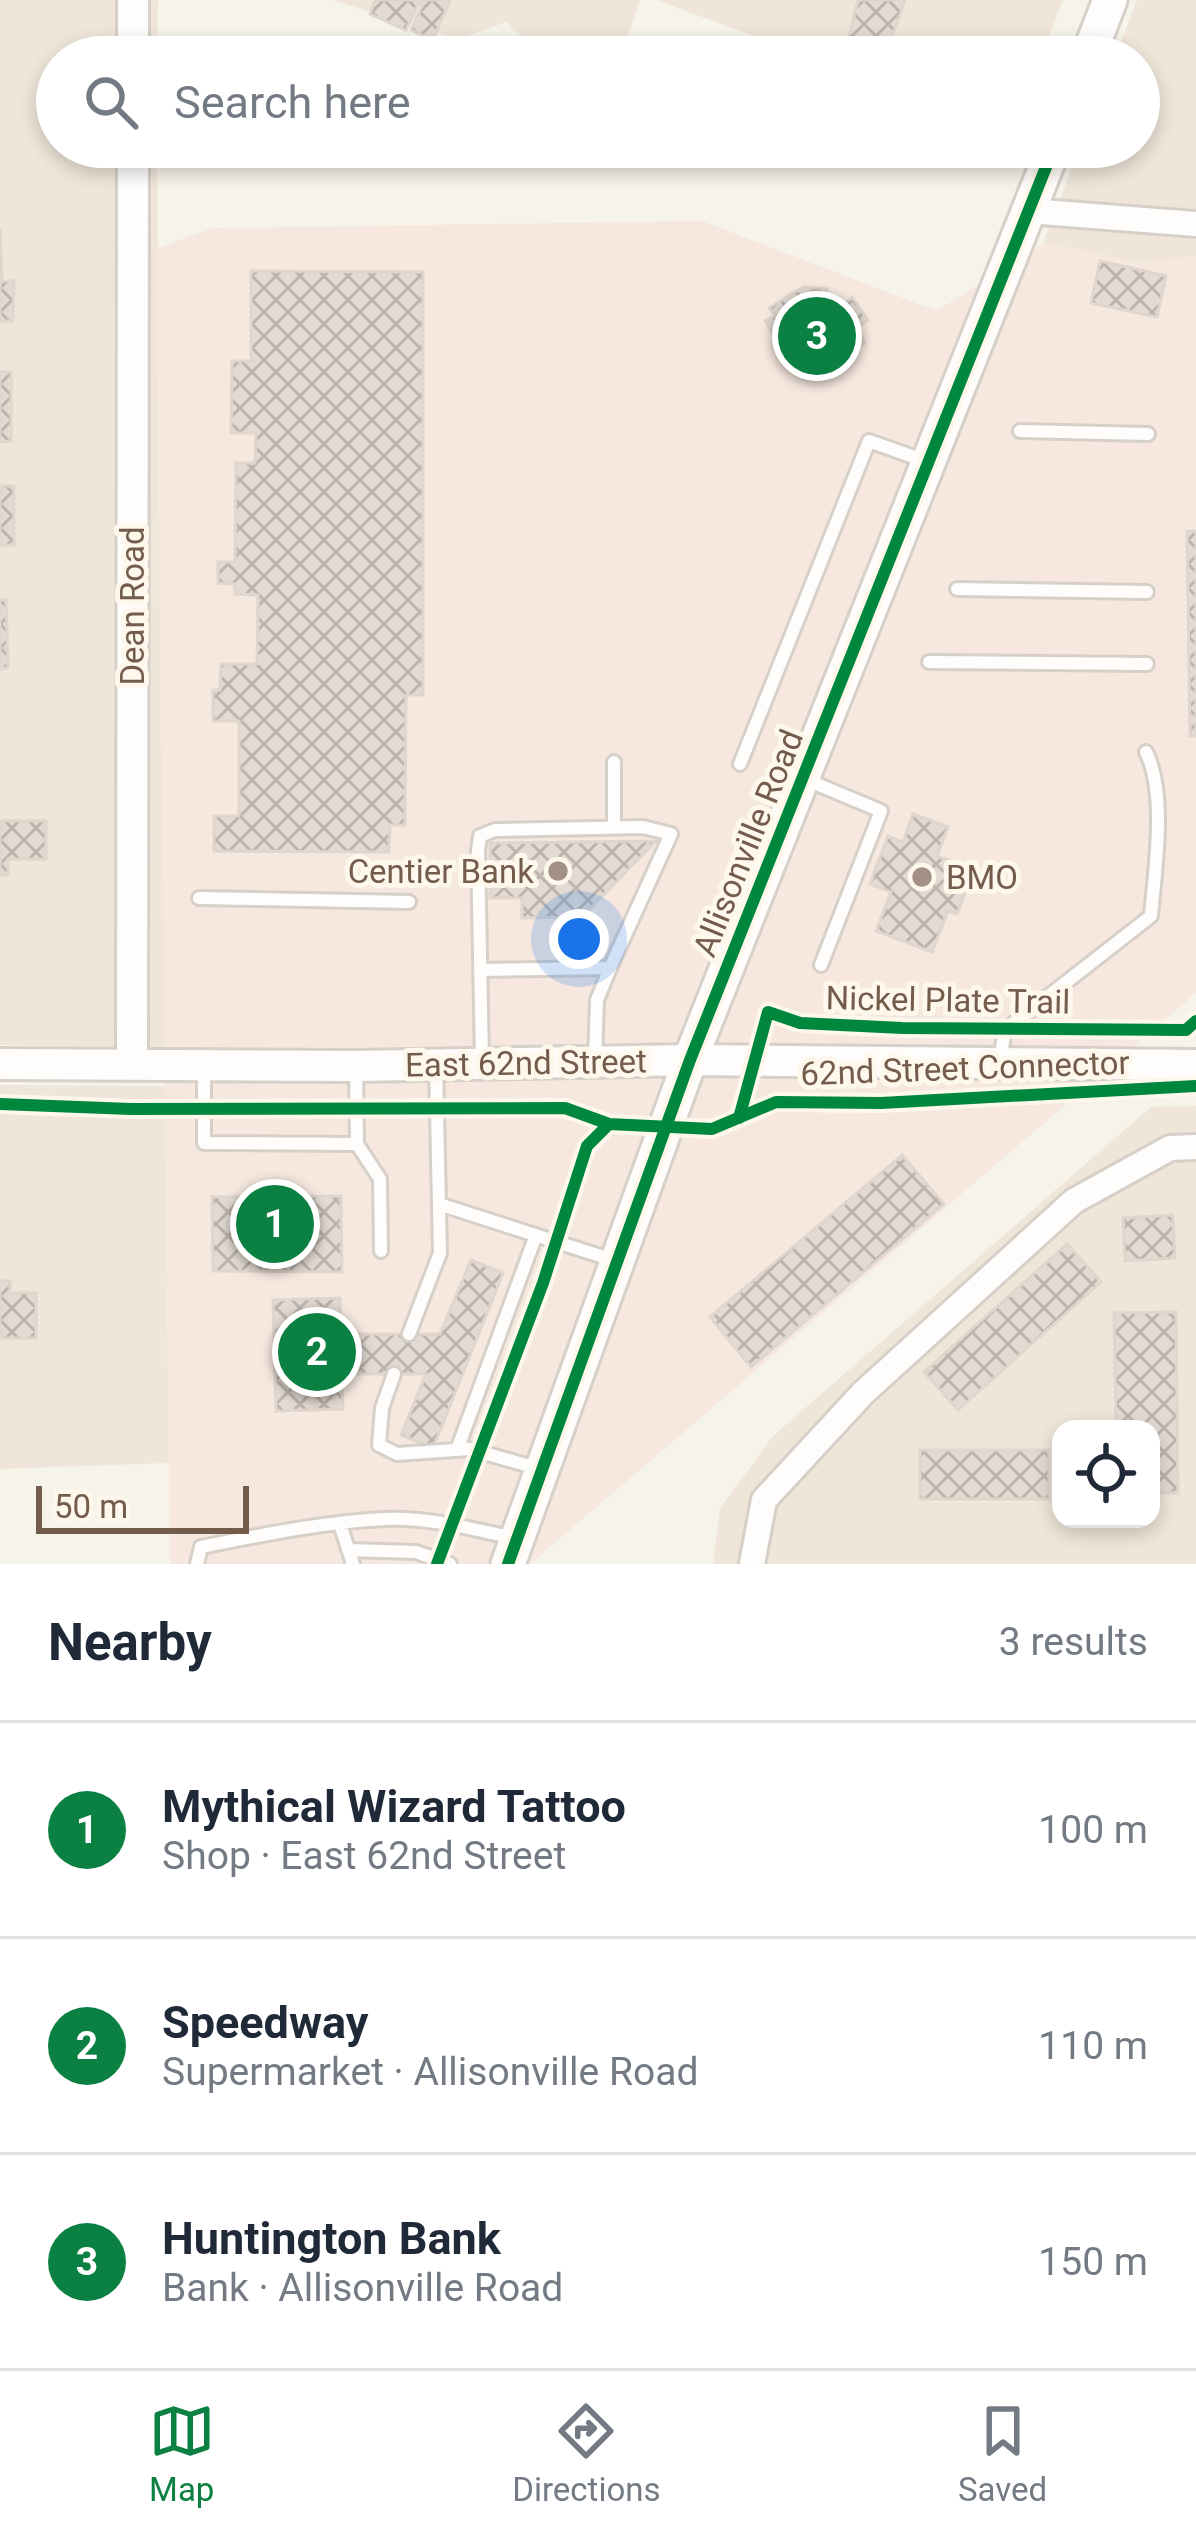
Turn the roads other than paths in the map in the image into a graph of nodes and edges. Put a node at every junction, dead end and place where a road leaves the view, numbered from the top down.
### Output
1 (133, 0) edge
2 (1110, 0) edge
3 (133, 36) edge
4 (1096, 36) edge
5 (133, 168) edge
6 (1046, 168) edge
7 (1030, 211) junction
8 (1196, 224) edge
9 (1020, 430) dead end
10 (1148, 434) dead end
11 (929, 462) junction
12 (957, 589) dead end
13 (1147, 592) dead end
14 (929, 662) dead end
15 (1147, 664) dead end
16 (1146, 752) dead end
17 (614, 762) dead end
18 (740, 764) dead end
19 (803, 778) junction
20 (614, 828) junction
21 (199, 898) dead end
22 (409, 902) dead end
23 (821, 964) dead end
24 (610, 968) junction
25 (480, 970) junction
26 (690, 1060) junction
27 (595, 1061) junction
28 (482, 1062) junction
29 (436, 1063) junction
30 (0, 1064) edge
31 (999, 1064) junction
32 (203, 1065) junction
33 (1196, 1065) edge
34 (132, 1066) junction
35 (356, 1066) junction
36 (357, 1144) junction
37 (1196, 1147) edge
38 (439, 1204) junction
39 (536, 1235) junction
40 (381, 1251) dead end
41 (618, 1262) junction
42 (409, 1334) dead end
43 (394, 1374) dead end
44 (457, 1450) junction
45 (542, 1470) junction
46 (340, 1524) junction
47 (513, 1551) edge
48 (351, 1557) edge
49 (197, 1564) edge
50 (450, 1564) edge
51 (752, 1564) edge

1 - 3 street
2 - 4 main road
5 - 34 street, Dean Road
6 - 7 main road, Allisonville Road
7 - 8 street
7 - 11 main road, Allisonville Road
9 - 10 lane
11 - 18 lane
11 - 19 main road, Allisonville Road
12 - 13 lane
14 - 15 lane
16 - 31 lane
17 - 20 lane
19 - 23 lane
19 - 26 main road, Allisonville Road
20 - 24 lane
20 - 25 lane
21 - 22 lane
24 - 25 lane
24 - 27 lane
25 - 28 lane
26 - 27 street, East 62nd Street
26 - 31 street, East 62nd Street
26 - 41 main road, Allisonville Road
27 - 28 street, East 62nd Street
28 - 29 street, East 62nd Street
29 - 35 street, East 62nd Street
29 - 38 lane
30 - 34 street, East 62nd Street
31 - 33 street, East 62nd Street
32 - 34 street, East 62nd Street
32 - 35 street, East 62nd Street
32 - 36 lane
35 - 36 lane
36 - 40 lane
37 - 51 street
38 - 39 lane
38 - 42 lane
39 - 41 lane
39 - 44 lane
41 - 45 main road, Allisonville Road
43 - 44 lane
44 - 45 lane
45 - 47 main road, Allisonville Road
46 - 47 lane
46 - 48 lane
46 - 49 lane
48 - 50 lane

